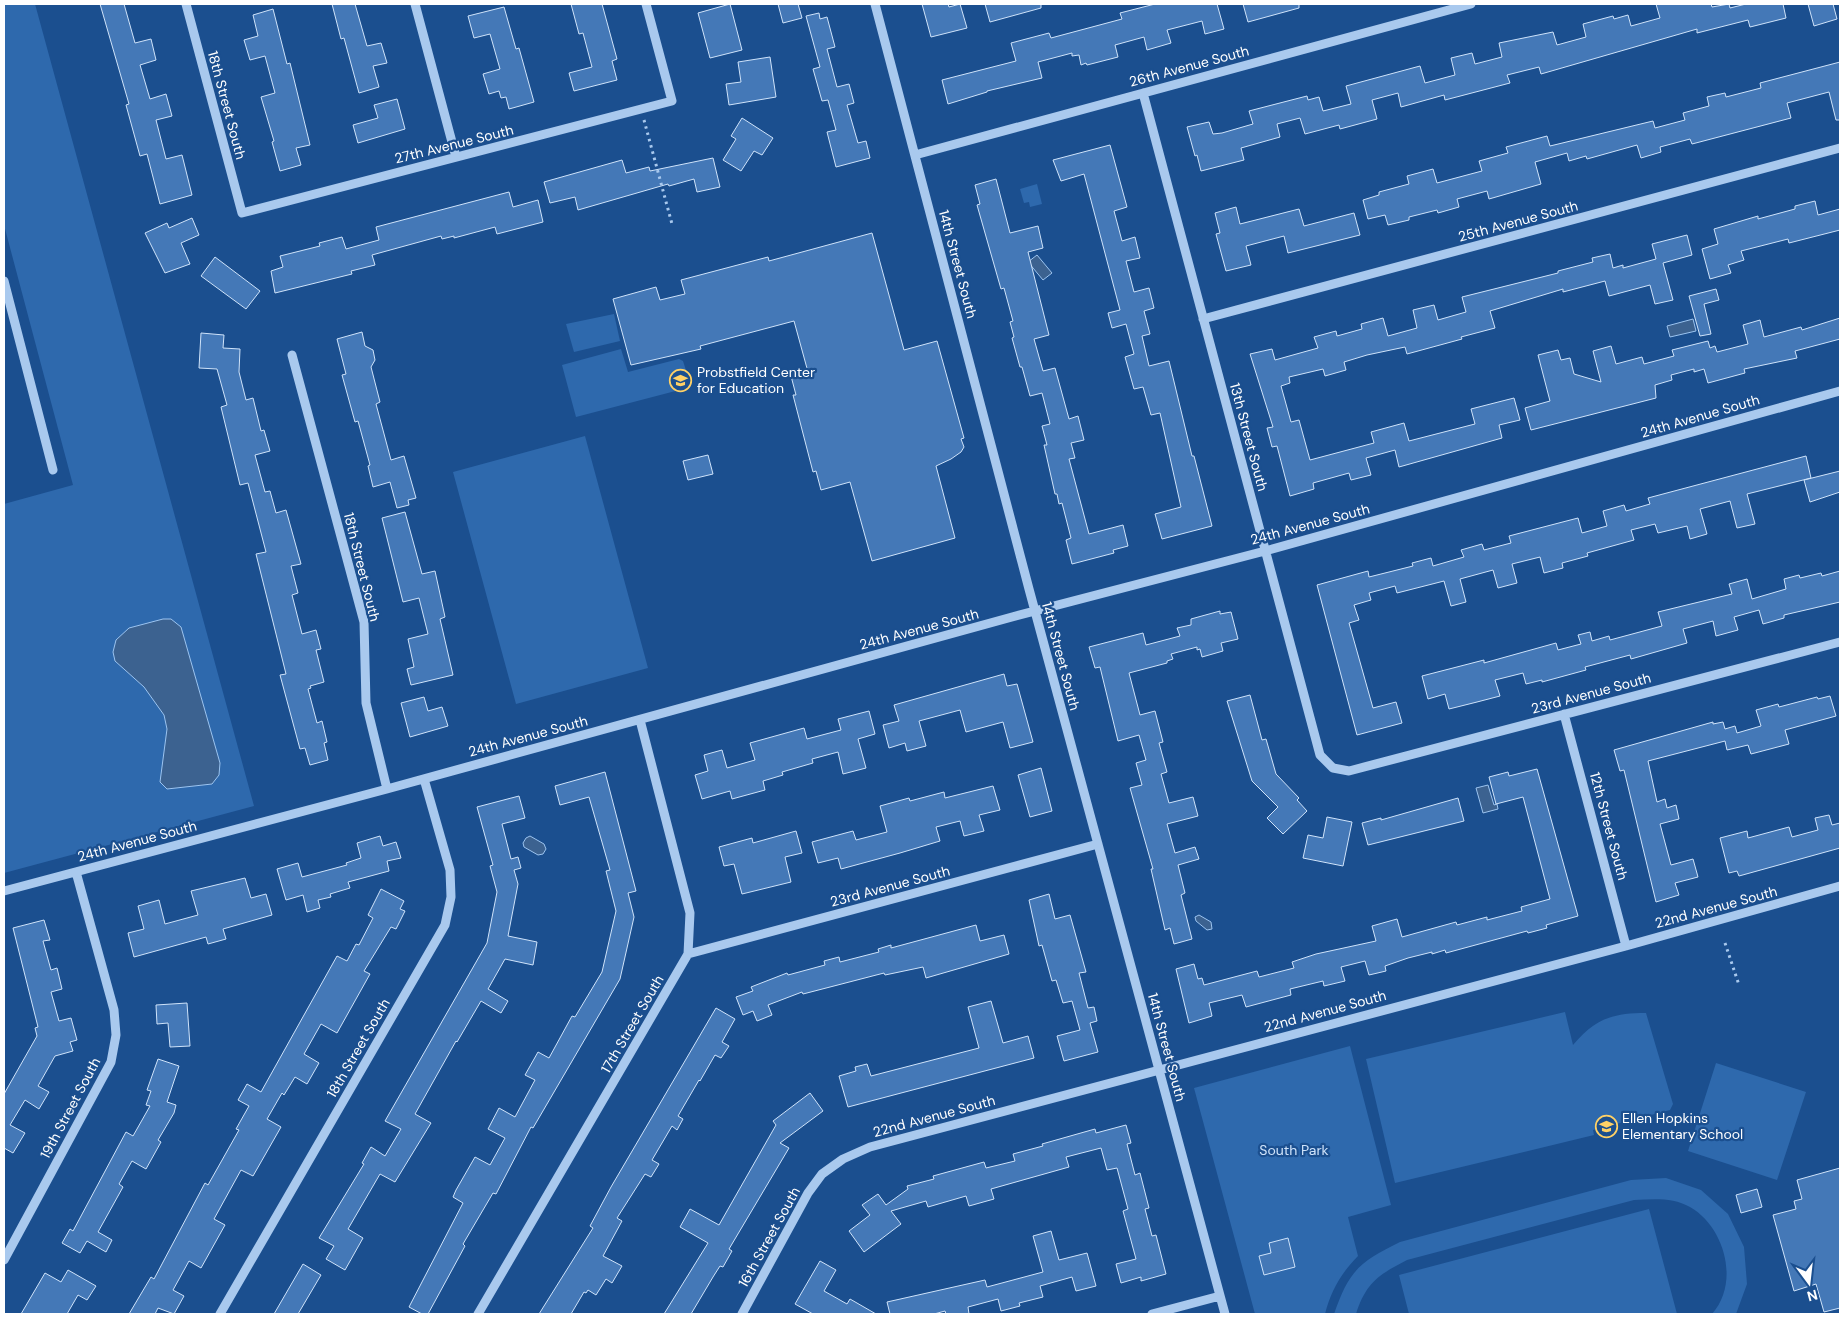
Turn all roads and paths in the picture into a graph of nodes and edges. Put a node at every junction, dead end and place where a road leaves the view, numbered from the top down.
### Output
1 (186, 4) edge
2 (415, 4) edge
3 (646, 4) edge
4 (875, 4) edge
5 (1470, 4) edge
6 (1143, 93) junction
7 (642, 109) junction
8 (1840, 148) edge
9 (915, 155) junction
10 (456, 158) junction
11 (242, 212) joint
12 (672, 224) dead end
13 (4, 281) edge
14 (1203, 319) junction
15 (292, 355) dead end
16 (1840, 391) edge
17 (53, 470) dead end
18 (1265, 551) junction
19 (1035, 611) junction
20 (1840, 642) edge
21 (1564, 714) junction
22 (640, 720) junction
23 (1349, 771) joint
24 (424, 779) junction
25 (387, 789) junction
26 (1098, 844) junction
27 (76, 872) junction
28 (1840, 886) edge
29 (4, 890) edge
30 (1725, 943) dead end
31 (1626, 946) junction
32 (688, 954) junction
33 (1739, 986) dead end
34 (1159, 1068) junction
35 (822, 1174) joint
36 (4, 1260) edge
37 (1220, 1296) junction
38 (220, 1314) edge
39 (478, 1314) edge
40 (742, 1314) edge
41 (1152, 1314) edge
42 (1226, 1314) edge

1 - 11 street, 18th Street South
2 - 10 street
3 - 7 street, 27th Avenue South
4 - 9 street, 14th Street South
5 - 6 street, 26th Avenue South
6 - 9 street, 26th Avenue South
6 - 14 street, 13th Street South
7 - 10 street, 27th Avenue South
7 - 12 path
8 - 14 street, 25th Avenue South
9 - 19 street, 14th Street South
10 - 11 street, 27th Avenue South
13 - 17 street
14 - 18 street, 13th Street South
15 - 25 street, 18th Street South
16 - 18 street, 24th Avenue South
18 - 19 street, 24th Avenue South
18 - 23 street, 13th Street South
19 - 22 street, 24th Avenue South
19 - 26 street, 14th Street South
20 - 21 street, 23rd Avenue South
21 - 23 street, 23rd Avenue South
21 - 31 street, 12th Street South
22 - 24 street, 24th Avenue South
22 - 32 street, 17th Street South
24 - 25 street, 24th Avenue South
24 - 38 street, 18th Street South
25 - 27 street, 24th Avenue South
26 - 32 street, 23rd Avenue South
26 - 34 street, 14th Street South
27 - 29 street, 24th Avenue South
27 - 36 street, 19th Street South
28 - 31 street, 22nd Avenue South
30 - 33 path
31 - 34 street, 22nd Avenue South
32 - 39 street, 17th Street South
34 - 35 street, 22nd Avenue South
34 - 37 street, 14th Street South
35 - 40 street, 16th Street South
37 - 41 street
37 - 42 street, 14th Street South

